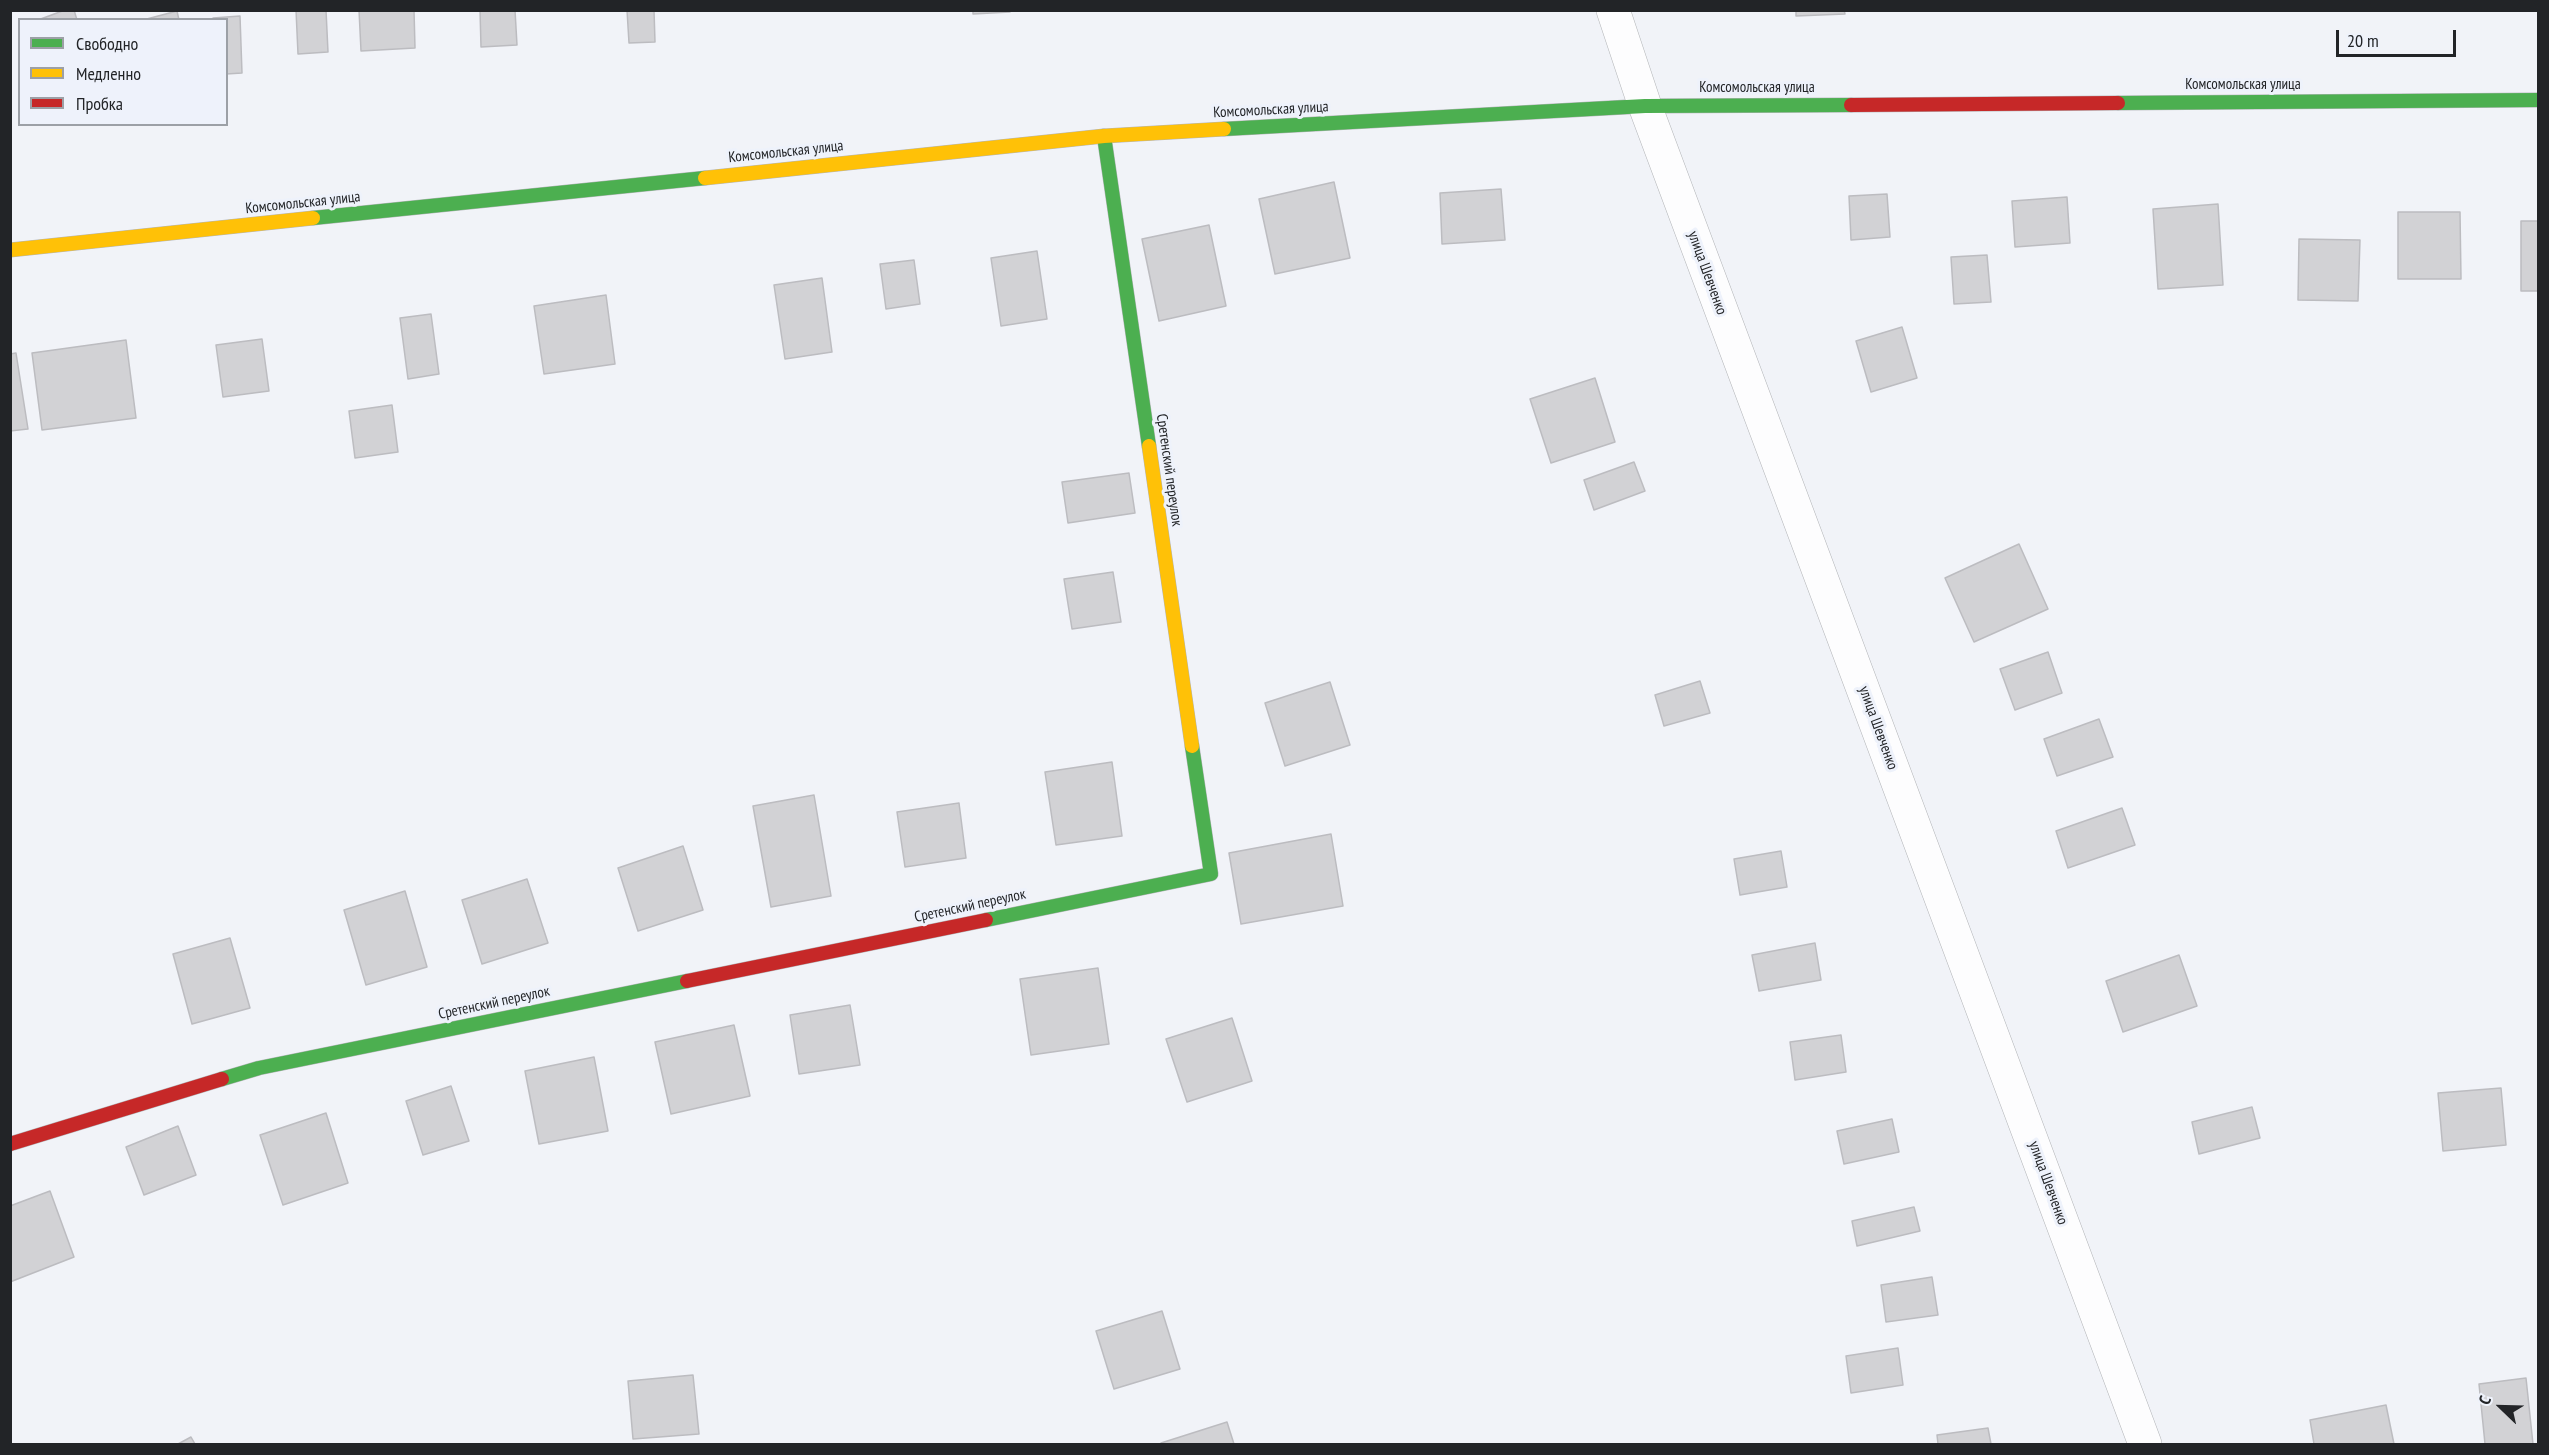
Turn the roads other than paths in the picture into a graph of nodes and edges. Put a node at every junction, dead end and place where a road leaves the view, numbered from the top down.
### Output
1 (1613, 10) edge
2 (2538, 100) edge
3 (1645, 106) junction
4 (1104, 135) junction
5 (10, 250) edge
6 (10, 1144) edge
7 (2145, 1444) edge

1 - 3 street, улица Шевченко
2 - 3 street, Комсомольская улица
3 - 4 street, Комсомольская улица
3 - 7 street, улица Шевченко
4 - 5 street, Комсомольская улица
4 - 6 street, Сретенский переулок

